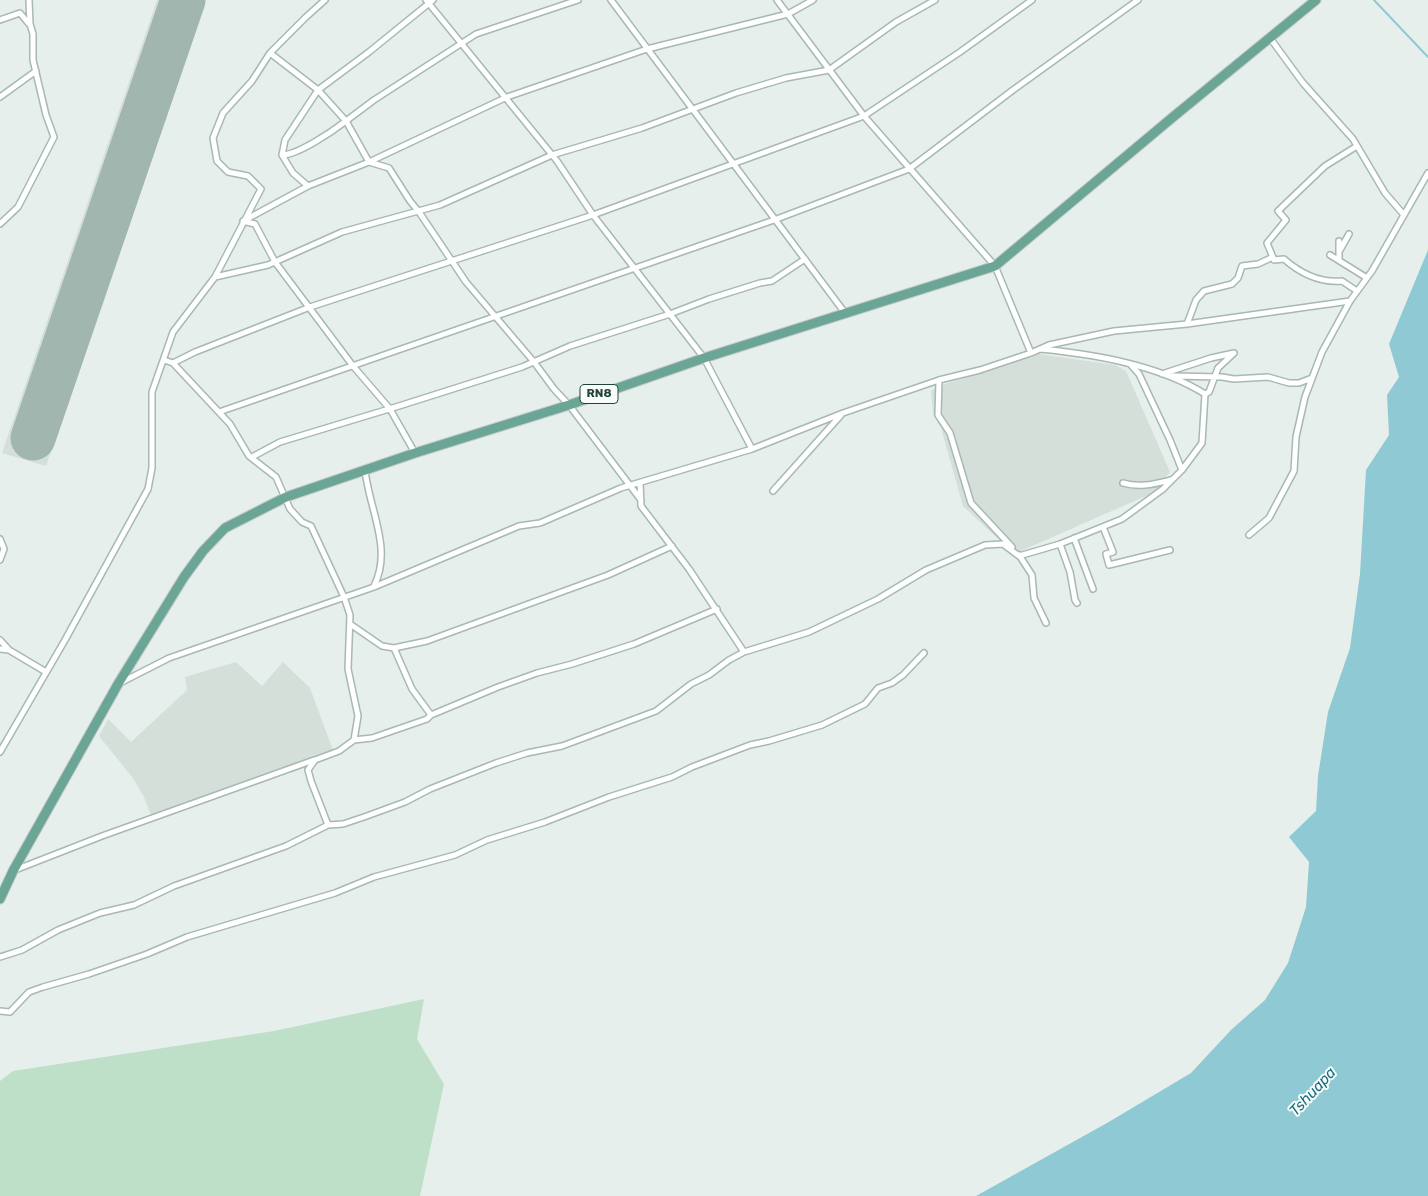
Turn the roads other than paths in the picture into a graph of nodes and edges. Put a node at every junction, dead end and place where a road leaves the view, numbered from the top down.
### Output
1 (28, 0) edge
2 (324, 0) edge
3 (578, 0) edge
4 (611, 0) edge
5 (777, 0) edge
6 (813, 0) edge
7 (935, 0) edge
8 (1032, 0) edge
9 (1138, 0) edge
10 (1316, 0) edge
11 (429, 1) edge
12 (788, 14) junction
13 (0, 20) edge
14 (30, 24) junction
15 (1270, 38) junction
16 (461, 43) junction
17 (647, 49) junction
18 (270, 54) junction
19 (829, 70) junction
20 (36, 71) junction
21 (318, 90) junction
22 (0, 97) edge
23 (507, 97) junction
24 (692, 110) junction
25 (864, 116) junction
26 (346, 121) junction
27 (1357, 146) junction
28 (282, 155) junction
29 (552, 155) junction
30 (369, 162) junction
31 (734, 164) junction
32 (909, 169) junction
33 (1428, 173) edge
34 (308, 186) junction
35 (419, 212) junction
36 (593, 215) junction
37 (1404, 215) junction
38 (774, 220) junction
39 (243, 221) junction
40 (0, 224) edge
41 (1350, 234) dead end
42 (1339, 241) dead end
43 (1340, 250) junction
44 (1330, 255) dead end
45 (1273, 257) junction
46 (805, 259) junction
47 (1339, 260) junction
48 (452, 261) junction
49 (275, 262) junction
50 (995, 266) junction
51 (634, 268) junction
52 (214, 277) junction
53 (1367, 278) junction
54 (1357, 291) junction
55 (1350, 301) junction
56 (310, 307) junction
57 (845, 313) junction
58 (670, 314) junction
59 (495, 316) junction
60 (1188, 324) junction
61 (1040, 349) junction
62 (1031, 353) junction
63 (704, 358) junction
64 (164, 360) junction
65 (534, 362) junction
66 (173, 363) junction
67 (1130, 364) junction
68 (352, 366) junction
69 (1165, 375) junction
70 (1214, 377) junction
71 (1312, 378) junction
72 (939, 380) junction
73 (1205, 394) junction
74 (569, 405) junction
75 (390, 409) junction
76 (219, 412) junction
77 (843, 412) junction
78 (752, 449) junction
79 (415, 453) junction
80 (252, 458) junction
81 (365, 470) junction
82 (1182, 470) junction
83 (1173, 480) junction
84 (640, 483) junction
85 (1123, 483) dead end
86 (629, 486) junction
87 (773, 491) dead end
88 (286, 497) junction
89 (641, 500) junction
90 (1103, 527) junction
91 (1249, 535) dead end
92 (1074, 538) junction
93 (0, 539) edge
94 (1060, 544) junction
95 (672, 546) junction
96 (1170, 550) dead end
97 (1019, 556) junction
98 (0, 560) edge
99 (374, 587) junction
100 (1093, 589) dead end
101 (344, 597) junction
102 (1077, 603) dead end
103 (717, 609) junction
104 (350, 624) junction
105 (1046, 624) dead end
106 (0, 640) edge
107 (394, 648) junction
108 (0, 649) edge
109 (9, 650) junction
110 (744, 652) junction
111 (924, 653) dead end
112 (46, 672) junction
113 (118, 684) junction
114 (431, 715) junction
115 (354, 740) junction
116 (0, 752) edge
117 (315, 760) junction
118 (328, 825) junction
119 (13, 871) junction
120 (0, 899) edge
121 (0, 958) edge
122 (0, 1011) edge

1 - 14 street
2 - 18 street
3 - 16 street
4 - 17 street
5 - 12 street
6 - 12 street
7 - 19 street
8 - 25 street
9 - 32 street
10 - 15 main road, RN8
11 - 16 street
11 - 21 street
12 - 17 street
12 - 19 street
13 - 14 street
14 - 20 street
15 - 27 street
15 - 50 main road, RN8
16 - 23 street
16 - 26 street
17 - 23 street
17 - 24 street
18 - 21 street
18 - 39 street
19 - 24 street
19 - 25 street
20 - 22 street
20 - 40 street
21 - 26 street
21 - 28 street
23 - 29 street
23 - 30 street
24 - 29 street
24 - 31 street
25 - 31 street
25 - 32 street
26 - 28 street
26 - 30 street
27 - 37 street
27 - 45 street
28 - 34 street
29 - 35 street
29 - 36 street
30 - 34 street
30 - 35 street
31 - 36 street
31 - 38 street
32 - 38 street
32 - 50 street
33 - 37 street
34 - 39 street
35 - 48 street
35 - 49 street
36 - 48 street
36 - 51 street
37 - 53 street
38 - 46 street
38 - 51 street
39 - 49 street
39 - 52 street
41 - 43 street
42 - 43 street
43 - 47 street
44 - 47 street
45 - 54 street
45 - 60 street
46 - 57 street
46 - 58 street
47 - 53 street
48 - 56 street
48 - 59 street
49 - 52 street
49 - 56 street
50 - 57 main road, RN8
50 - 62 street
51 - 58 street
51 - 59 street
52 - 64 street
53 - 54 street
54 - 55 street
55 - 60 street
55 - 71 street
56 - 66 street
56 - 68 street
57 - 63 main road, RN8
58 - 63 street
58 - 65 street
59 - 65 street
59 - 68 street
60 - 61 street
61 - 62 street
61 - 67 street
62 - 72 street
63 - 74 main road, RN8
63 - 78 street
64 - 66 street
64 - 112 street
65 - 74 street
65 - 75 street
66 - 76 street
67 - 69 street
67 - 82 street
68 - 75 street
68 - 76 street
69 - 70 street
69 - 70 street
69 - 73 street
70 - 71 street
70 - 73 street
71 - 91 street
72 - 77 street
72 - 97 street
73 - 82 street
74 - 79 main road, RN8
74 - 86 street
75 - 79 street
75 - 80 street
76 - 80 street
77 - 78 street
77 - 87 street
78 - 84 street
79 - 81 main road, RN8
80 - 88 street
81 - 88 main road, RN8
81 - 99 street
82 - 83 street
83 - 85 street
83 - 90 street
84 - 86 street
84 - 89 street
86 - 89 street
86 - 99 street
88 - 101 street
88 - 113 main road, RN8
89 - 95 street
90 - 92 street
90 - 96 street
92 - 94 street
92 - 100 street
93 - 98 street
94 - 97 street
94 - 102 street
95 - 103 street
95 - 107 street
97 - 105 street
97 - 110 street
99 - 101 street
101 - 104 street
101 - 113 street
103 - 110 street
103 - 114 street
104 - 107 street
104 - 115 street
106 - 109 street
107 - 114 street
108 - 109 street
109 - 112 street
110 - 118 street
111 - 122 street
112 - 116 street
113 - 119 main road, RN8
114 - 115 street
115 - 117 street
117 - 118 street
117 - 119 street
118 - 121 street
119 - 120 main road, RN8

